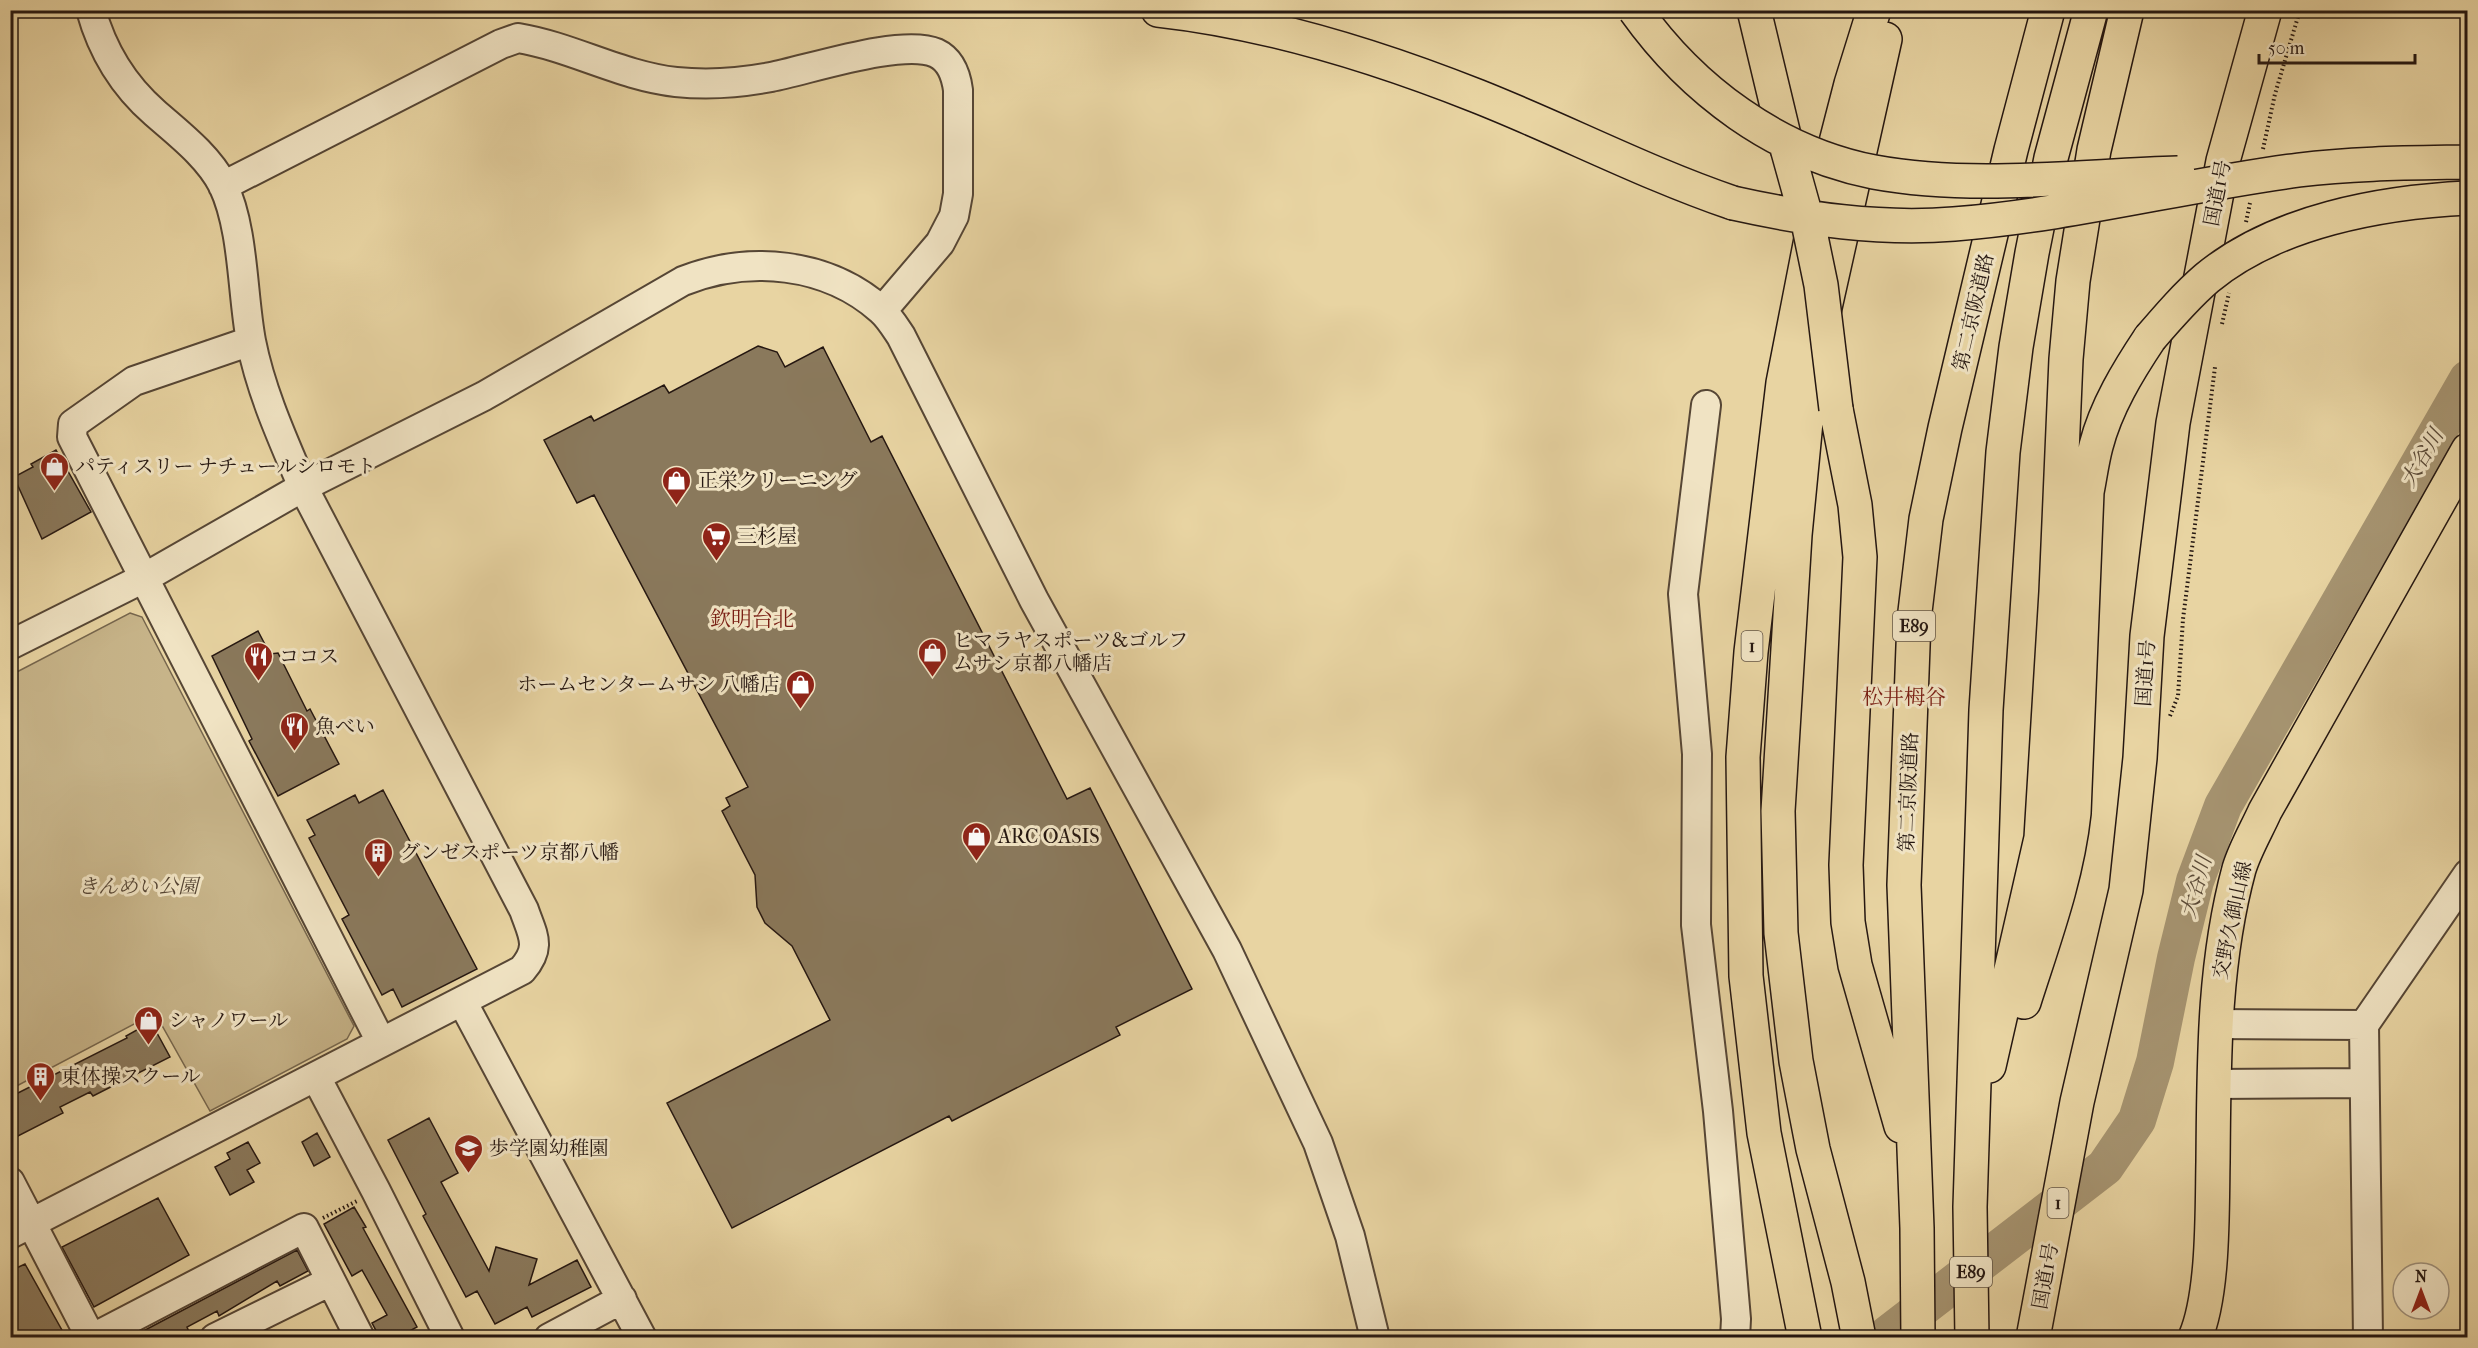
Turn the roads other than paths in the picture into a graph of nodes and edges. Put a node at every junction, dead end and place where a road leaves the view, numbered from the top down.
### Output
1 (91, 10) edge
2 (1158, 10) edge
3 (1635, 10) edge
4 (1754, 10) edge
5 (1874, 10) edge
6 (1890, 10) edge
7 (2091, 10) edge
8 (2127, 10) edge
9 (2265, 10) edge
10 (2045, 24) edge
11 (2468, 162) edge
12 (2300, 170) junction
13 (223, 186) junction
14 (2468, 198) edge
15 (882, 311) junction
16 (251, 341) junction
17 (1706, 405) dead end
18 (2468, 450) edge
19 (303, 486) junction
20 (144, 578) junction
21 (10, 645) edge
22 (2468, 874) edge
23 (462, 1000) junction
24 (2215, 1024) junction
25 (2364, 1025) junction
26 (381, 1042) junction
27 (316, 1077) junction
28 (2364, 1083) junction
29 (2214, 1084) junction
30 (1973, 1103) junction
31 (1972, 1152) junction
32 (10, 1182) edge
33 (1916, 1192) junction
34 (21, 1229) edge
35 (331, 1281) junction
36 (622, 1299) junction
37 (92, 1338) edge
38 (215, 1338) edge
39 (360, 1338) edge
40 (450, 1338) edge
41 (549, 1338) edge
42 (642, 1338) edge
43 (1375, 1338) edge
44 (1735, 1338) edge
45 (1805, 1338) edge
46 (1859, 1338) edge
47 (1918, 1338) edge
48 (1972, 1338) edge
49 (2033, 1338) edge
50 (2195, 1338) edge
51 (2368, 1338) edge

1 - 13 street
2 - 12 main road, bridge
3 - 12 main road, bridge
4 - 33 main road, bridge
5 - 45 main road, 1
6 - 46 main road
7 - 30 main road, E89
8 - 30 main road
9 - 49 main road, 国道1号 / 1
10 - 33 main road, 第二京阪道路 / E89
11 - 12 main road, bridge
13 - 15 street
13 - 16 street
14 - 31 main road, bridge
15 - 19 street
15 - 43 street
16 - 19 street
16 - 20 street
17 - 44 street
18 - 24 main road, 交野久御山線
19 - 20 street
19 - 23 street
20 - 21 street
20 - 26 street
22 - 25 street
23 - 26 street
23 - 36 street
24 - 25 street
24 - 29 main road, 交野久御山線
25 - 28 street
26 - 27 street
27 - 34 street
27 - 40 street
28 - 29 street
28 - 51 street
29 - 50 main road, 交野久御山線
30 - 31 main road, E89
31 - 48 main road, E89
32 - 34 street
33 - 47 main road, 第二京阪道路 / E89
34 - 37 street
35 - 37 street
35 - 38 street
35 - 39 street
36 - 41 street
36 - 42 street

